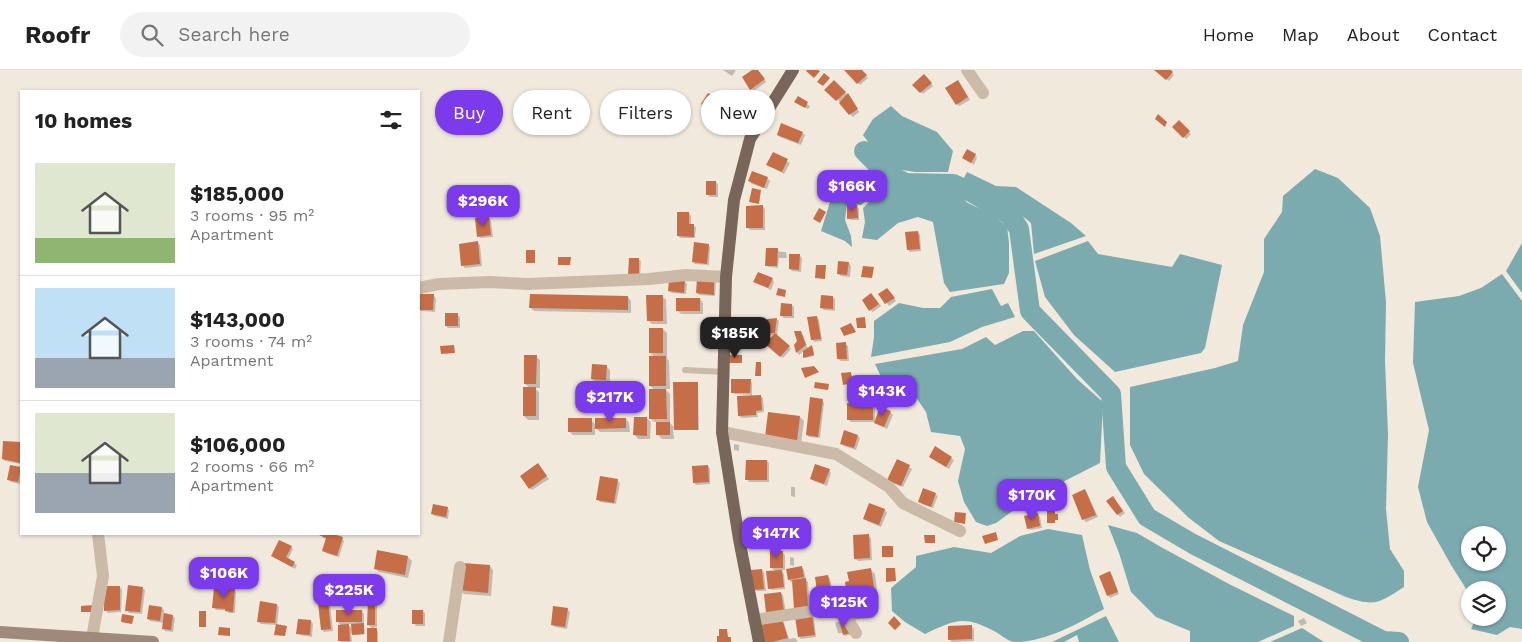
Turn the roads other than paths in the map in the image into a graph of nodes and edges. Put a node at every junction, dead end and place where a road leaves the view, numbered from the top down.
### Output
1 (793, 70) edge
2 (967, 70) edge
3 (984, 93) dead end
4 (726, 276) junction
5 (420, 288) edge
6 (684, 370) dead end
7 (723, 372) junction
8 (722, 432) junction
9 (960, 530) dead end
10 (98, 535) edge
11 (460, 567) dead end
12 (754, 620) junction
13 (0, 632) edge
14 (856, 633) dead end
15 (92, 638) junction
16 (153, 642) edge
17 (449, 642) edge
18 (759, 642) edge

1 - 4 main road
2 - 3 street
4 - 5 street
4 - 7 main road
6 - 7 lane
7 - 8 main road
8 - 9 street
8 - 12 main road
10 - 15 street
11 - 17 street
12 - 14 street
12 - 18 main road
13 - 15 main road
15 - 16 main road

